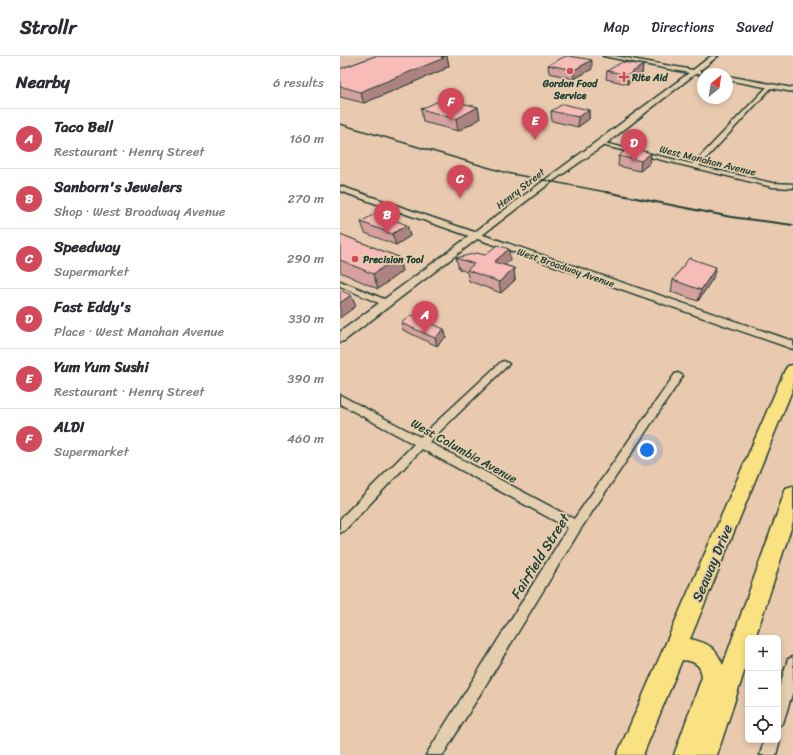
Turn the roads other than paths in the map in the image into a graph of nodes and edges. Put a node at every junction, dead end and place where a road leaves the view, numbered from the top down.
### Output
1 (606, 56) edge
2 (715, 56) edge
3 (694, 72) junction
4 (697, 73) edge
5 (733, 79) edge
6 (771, 86) junction
7 (793, 90) edge
8 (600, 144) junction
9 (695, 166) junction
10 (791, 187) edge
11 (340, 188) edge
12 (476, 236) junction
13 (340, 283) edge
14 (386, 303) junction
15 (340, 338) edge
16 (793, 345) edge
17 (504, 364) dead end
18 (793, 370) edge
19 (678, 376) dead end
20 (340, 399) edge
21 (422, 442) junction
22 (793, 494) edge
23 (576, 526) junction
24 (340, 528) edge
25 (675, 649) junction
26 (793, 664) edge
27 (781, 707) edge
28 (771, 743) edge
29 (434, 755) edge
30 (630, 755) edge
31 (687, 755) edge
32 (704, 755) edge
33 (768, 755) edge

1 - 3 main road
2 - 3 main road, Henry Street
3 - 4 main road
3 - 8 main road, Henry Street
5 - 6 main road
6 - 7 main road
6 - 9 street
8 - 9 street, West Manahan Avenue
8 - 12 main road, Henry Street
9 - 10 street, West Manahan Avenue
11 - 12 street, West Broadway Avenue
12 - 14 main road, Henry Street
12 - 16 street, West Broadway Avenue
13 - 14 street
14 - 15 main road, Henry Street
17 - 21 street
18 - 25 highway, Seaway Drive
19 - 23 street, Fairfield Street
20 - 21 street, West Columbia Avenue
21 - 23 street, West Columbia Avenue
21 - 24 street
22 - 32 highway
23 - 29 street, Fairfield Street
25 - 30 highway, Seaway Drive
25 - 31 highway
26 - 27 street
28 - 33 street

